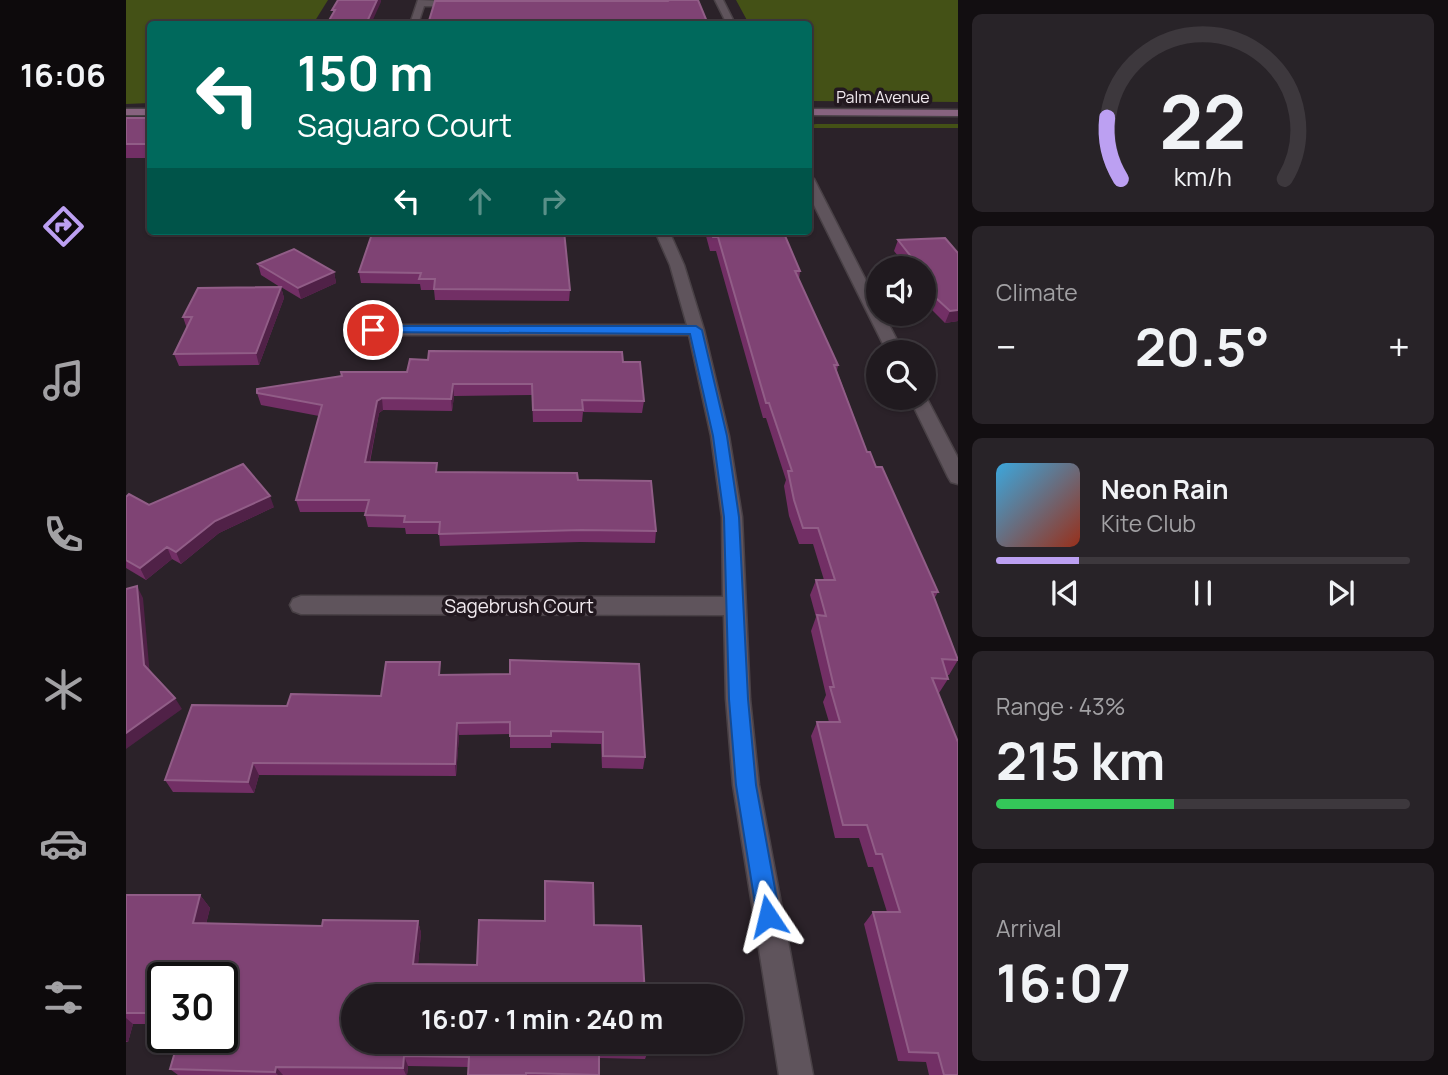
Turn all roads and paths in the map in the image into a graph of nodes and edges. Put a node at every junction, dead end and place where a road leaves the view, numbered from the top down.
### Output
1 (719, 0) edge
2 (421, 2) edge
3 (475, 4) edge
4 (415, 21) edge
5 (730, 21) edge
6 (126, 112) edge
7 (147, 112) edge
8 (812, 112) edge
9 (958, 113) edge
10 (812, 187) edge
11 (664, 235) edge
12 (373, 330) dead end
13 (696, 330) junction
14 (889, 340) edge
15 (924, 410) edge
16 (958, 477) edge
17 (302, 605) dead end
18 (737, 606) junction
19 (796, 1075) edge

1 - 5 street
2 - 3 street
2 - 4 street
6 - 7 main road
8 - 9 main road, Palm Avenue
10 - 14 street
11 - 13 street
12 - 13 street
13 - 18 street
15 - 16 street
17 - 18 street, Sagebrush Court
18 - 19 street

